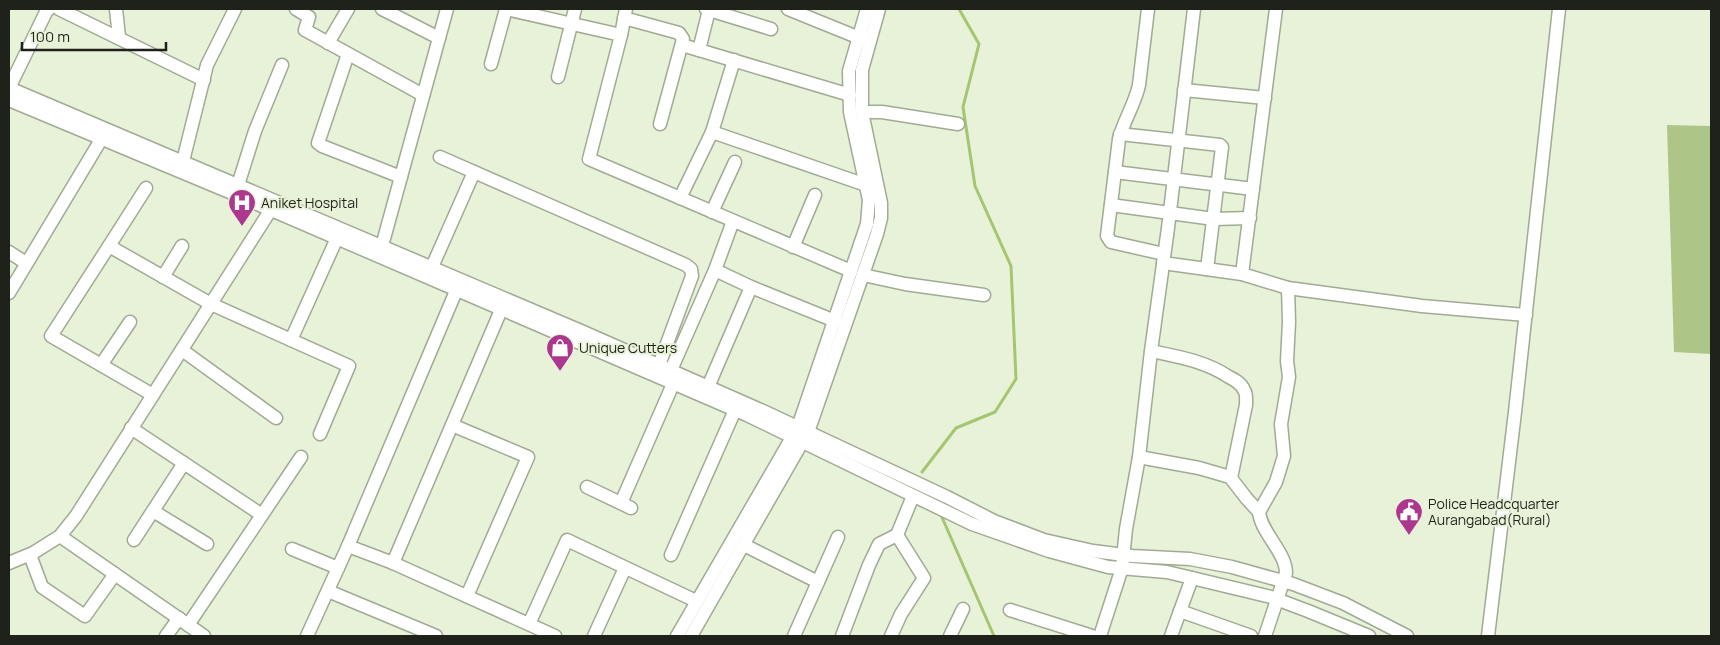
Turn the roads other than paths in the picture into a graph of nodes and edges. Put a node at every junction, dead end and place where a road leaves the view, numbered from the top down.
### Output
1 (50, 9) edge
2 (62, 9) edge
3 (116, 9) edge
4 (235, 9) edge
5 (296, 9) edge
6 (348, 9) edge
7 (382, 9) edge
8 (447, 9) edge
9 (506, 9) edge
10 (575, 9) edge
11 (708, 9) edge
12 (788, 9) edge
13 (867, 9) edge
14 (879, 9) edge
15 (1148, 9) edge
16 (1194, 9) edge
17 (1276, 9) edge
18 (1559, 9) edge
19 (625, 14) edge
20 (571, 23) junction
21 (771, 29) dead end
22 (621, 34) junction
23 (119, 37) junction
24 (439, 38) junction
25 (864, 40) junction
26 (328, 43) junction
27 (682, 45) junction
28 (699, 50) junction
29 (348, 54) junction
30 (734, 60) junction
31 (492, 64) dead end
32 (282, 65) dead end
33 (558, 77) dead end
34 (204, 80) junction
35 (9, 88) edge
36 (1184, 90) junction
37 (850, 95) junction
38 (423, 96) junction
39 (1265, 98) junction
40 (9, 100) edge
41 (862, 112) junction
42 (660, 124) dead end
43 (958, 124) dead end
44 (712, 132) junction
45 (1120, 134) junction
46 (102, 138) junction
47 (1178, 141) junction
48 (440, 157) dead end
49 (183, 161) junction
50 (735, 162) dead end
51 (474, 172) junction
52 (1115, 172) junction
53 (400, 177) junction
54 (1174, 180) junction
55 (238, 185) junction
56 (866, 185) junction
57 (1218, 185) junction
58 (146, 188) dead end
59 (1253, 189) junction
60 (815, 195) dead end
61 (680, 198) junction
62 (273, 205) junction
63 (1111, 205) junction
64 (712, 212) junction
65 (1170, 213) junction
66 (1250, 218) junction
67 (1214, 219) junction
68 (733, 221) junction
69 (337, 238) junction
70 (109, 246) junction
71 (182, 246) dead end
72 (382, 246) junction
73 (794, 247) junction
74 (9, 252) edge
75 (863, 254) junction
76 (1164, 259) junction
77 (26, 263) junction
78 (432, 267) junction
79 (1207, 269) junction
80 (715, 270) junction
81 (857, 273) junction
82 (1242, 274) junction
83 (163, 277) junction
84 (459, 285) junction
85 (751, 287) junction
86 (1288, 288) junction
87 (9, 293) edge
88 (984, 295) dead end
89 (211, 304) junction
90 (504, 304) junction
91 (1526, 315) junction
92 (834, 321) junction
93 (130, 322) dead end
94 (291, 340) junction
95 (182, 350) junction
96 (1151, 351) junction
97 (101, 365) junction
98 (665, 368) junction
99 (673, 384) junction
100 (708, 387) junction
101 (153, 395) junction
102 (735, 410) junction
103 (276, 418) dead end
104 (452, 424) junction
105 (131, 428) junction
106 (320, 434) dead end
107 (800, 435) junction
108 (302, 457) dead end
109 (1139, 457) junction
110 (184, 463) junction
111 (1231, 478) junction
112 (587, 487) dead end
113 (913, 496) junction
114 (153, 511) junction
115 (1259, 512) junction
116 (262, 515) junction
117 (897, 535) junction
118 (60, 536) junction
119 (838, 537) dead end
120 (134, 540) dead end
121 (207, 544) dead end
122 (348, 546) junction
123 (744, 546) junction
124 (292, 548) dead end
125 (30, 555) junction
126 (671, 555) dead end
127 (1123, 555) junction
128 (393, 562) junction
129 (9, 564) edge
130 (338, 568) junction
131 (625, 568) junction
132 (1122, 568) junction
133 (115, 574) junction
134 (1192, 578) junction
135 (818, 581) junction
136 (1284, 581) junction
137 (328, 591) junction
138 (467, 596) junction
139 (1278, 600) junction
140 (696, 601) junction
141 (963, 609) dead end
142 (1010, 610) dead end
143 (1180, 611) junction
144 (184, 622) junction
145 (529, 624) junction
146 (166, 636) edge
147 (204, 636) edge
148 (307, 636) edge
149 (436, 636) edge
150 (555, 636) edge
151 (594, 636) edge
152 (677, 636) edge
153 (690, 636) edge
154 (794, 636) edge
155 (842, 636) edge
156 (891, 636) edge
157 (950, 636) edge
158 (1092, 636) edge
159 (1100, 636) edge
160 (1171, 636) edge
161 (1251, 636) edge
162 (1265, 636) edge
163 (1366, 636) edge
164 (1407, 636) edge
165 (1488, 636) edge

1 - 35 street
2 - 23 street
3 - 23 street
4 - 34 street
5 - 26 street
6 - 26 street
7 - 24 street
8 - 24 street
9 - 20 street
9 - 31 street
10 - 20 street
11 - 21 street
11 - 28 street
12 - 25 street
13 - 25 street
14 - 25 street
15 - 45 street
16 - 36 street
17 - 39 street
18 - 91 street
19 - 22 street
19 - 27 street
20 - 22 street
20 - 33 street
22 - 61 street
23 - 34 street
24 - 38 street
25 - 37 street
25 - 41 street
26 - 29 street
27 - 28 street
27 - 42 street
28 - 30 street
29 - 38 street
29 - 53 street
30 - 37 street
30 - 44 street
32 - 55 street
34 - 49 street
35 - 49 street
36 - 39 street
36 - 47 street
37 - 56 street
38 - 53 street
39 - 59 street
40 - 46 street
41 - 43 street
41 - 75 street
44 - 56 street
44 - 61 street
45 - 47 street
45 - 52 street
46 - 62 street
46 - 77 street
47 - 54 street
47 - 57 street
48 - 51 street
49 - 55 street
50 - 64 street
51 - 78 street
51 - 98 street
52 - 54 street
52 - 63 street
53 - 72 street
54 - 57 street
54 - 65 street
55 - 62 street
56 - 75 street
57 - 59 street
57 - 67 street
58 - 70 street
59 - 66 street
60 - 73 street
61 - 64 street
62 - 69 street
62 - 72 street
62 - 89 street
63 - 65 street
63 - 76 street
64 - 68 street
65 - 67 street
65 - 76 street
66 - 67 street
66 - 82 street
67 - 79 street
68 - 73 street
68 - 80 street
69 - 84 street
69 - 94 street
70 - 83 street
70 - 97 street
71 - 83 street
72 - 78 street
73 - 81 street
74 - 77 street
75 - 81 street
76 - 79 street
76 - 96 street
77 - 87 street
78 - 84 street
79 - 82 street
80 - 85 street
80 - 98 street
81 - 88 street
81 - 92 street
81 - 107 street
82 - 86 street
83 - 89 street
84 - 90 street
84 - 122 street
85 - 92 street
85 - 100 street
86 - 91 street
86 - 115 street
89 - 94 street
89 - 95 street
90 - 98 street
90 - 99 street
90 - 104 street
91 - 165 street
92 - 107 street
93 - 97 street
94 - 106 street
95 - 101 street
95 - 103 street
96 - 109 street
96 - 111 street
97 - 101 street
98 - 100 street
99 - 102 street
99 - 112 street
100 - 107 street
101 - 105 street
102 - 107 street
102 - 126 street
104 - 128 street
104 - 138 street
105 - 110 street
105 - 118 street
107 - 113 street
107 - 123 street
107 - 127 street
107 - 140 street
108 - 116 street
109 - 111 street
109 - 127 street
110 - 114 street
110 - 116 street
111 - 115 street
113 - 117 street
113 - 132 street
114 - 120 street
114 - 121 street
115 - 136 street
116 - 144 street
117 - 155 street
117 - 156 street
118 - 125 street
118 - 133 street
119 - 135 street
122 - 128 street
122 - 130 street
123 - 135 street
123 - 153 street
124 - 130 street
125 - 129 street
125 - 133 street
127 - 132 street
127 - 136 street
128 - 138 street
130 - 137 street
131 - 140 street
131 - 145 street
131 - 151 street
132 - 134 street
132 - 159 street
133 - 144 street
134 - 139 street
134 - 143 street
135 - 154 street
136 - 139 street
136 - 164 street
137 - 148 street
137 - 149 street
138 - 145 street
139 - 162 street
139 - 163 street
140 - 152 street
141 - 157 street
142 - 158 street
143 - 160 street
143 - 161 street
144 - 146 street
144 - 147 street
145 - 150 street

